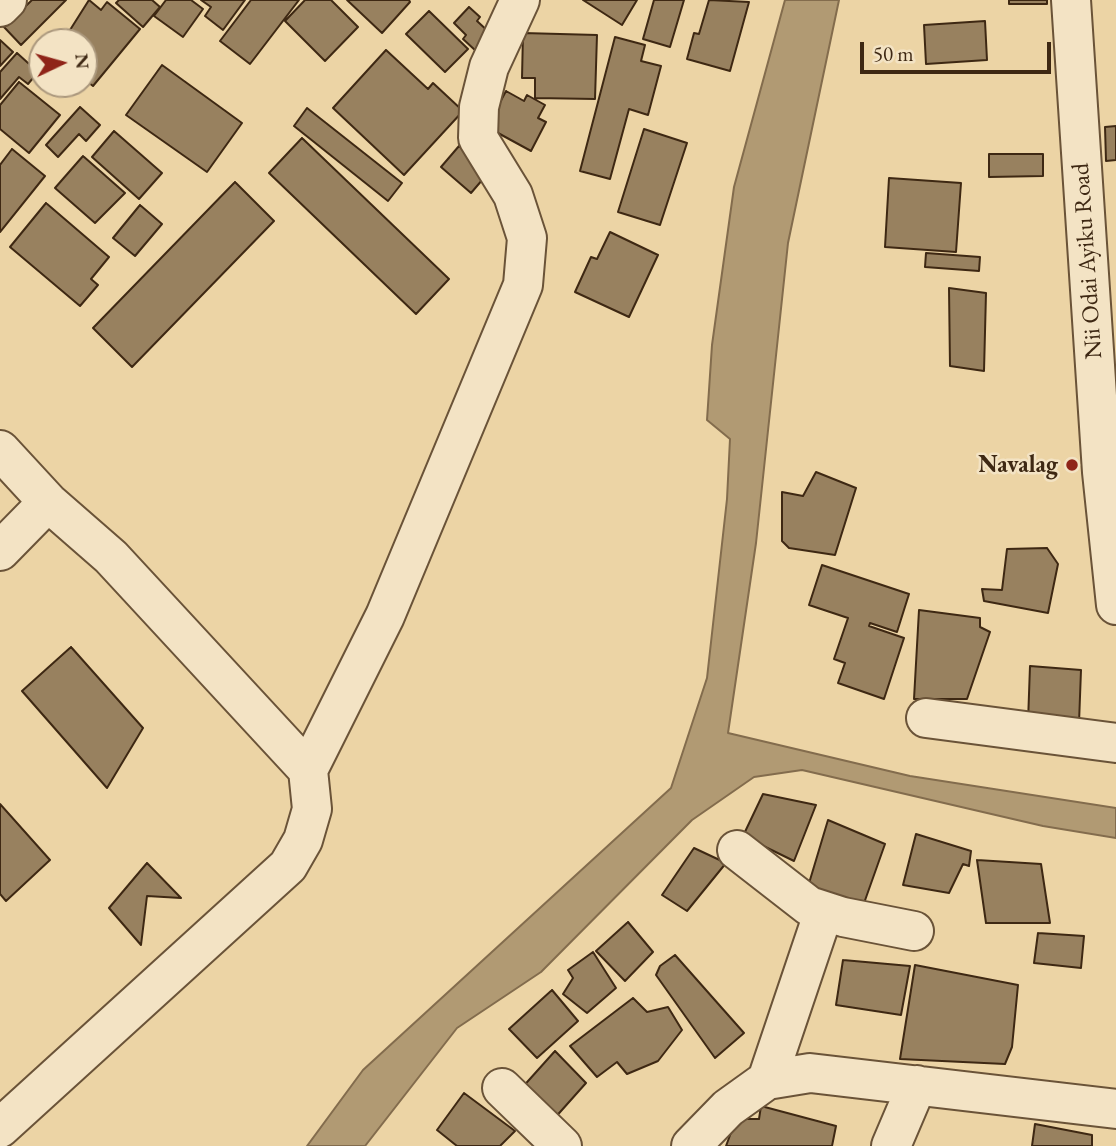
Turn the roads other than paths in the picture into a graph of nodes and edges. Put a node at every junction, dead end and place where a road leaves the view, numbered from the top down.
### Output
1 (7, 0) edge
2 (520, 0) edge
3 (1071, 0) edge
4 (0, 7) edge
5 (1106, 396) edge
6 (0, 450) edge
7 (48, 502) junction
8 (0, 551) edge
9 (1116, 605) edge
10 (926, 718) dead end
11 (1116, 743) edge
12 (308, 770) junction
13 (737, 850) dead end
14 (824, 911) junction
15 (914, 931) dead end
16 (767, 1080) junction
17 (917, 1085) junction
18 (502, 1088) dead end
19 (1116, 1109) edge
20 (0, 1128) edge
21 (562, 1146) edge
22 (691, 1146) edge
23 (891, 1146) edge

1 - 4 street
2 - 12 street
3 - 5 street, Nii Odai Ayiku Road
5 - 9 street, Nii Odai Ayiku Road
6 - 7 street
7 - 8 street
7 - 12 street
10 - 11 street
12 - 20 street
13 - 14 street
14 - 15 street
14 - 16 street
16 - 17 street
16 - 22 street
17 - 19 street
17 - 23 street
18 - 21 street

